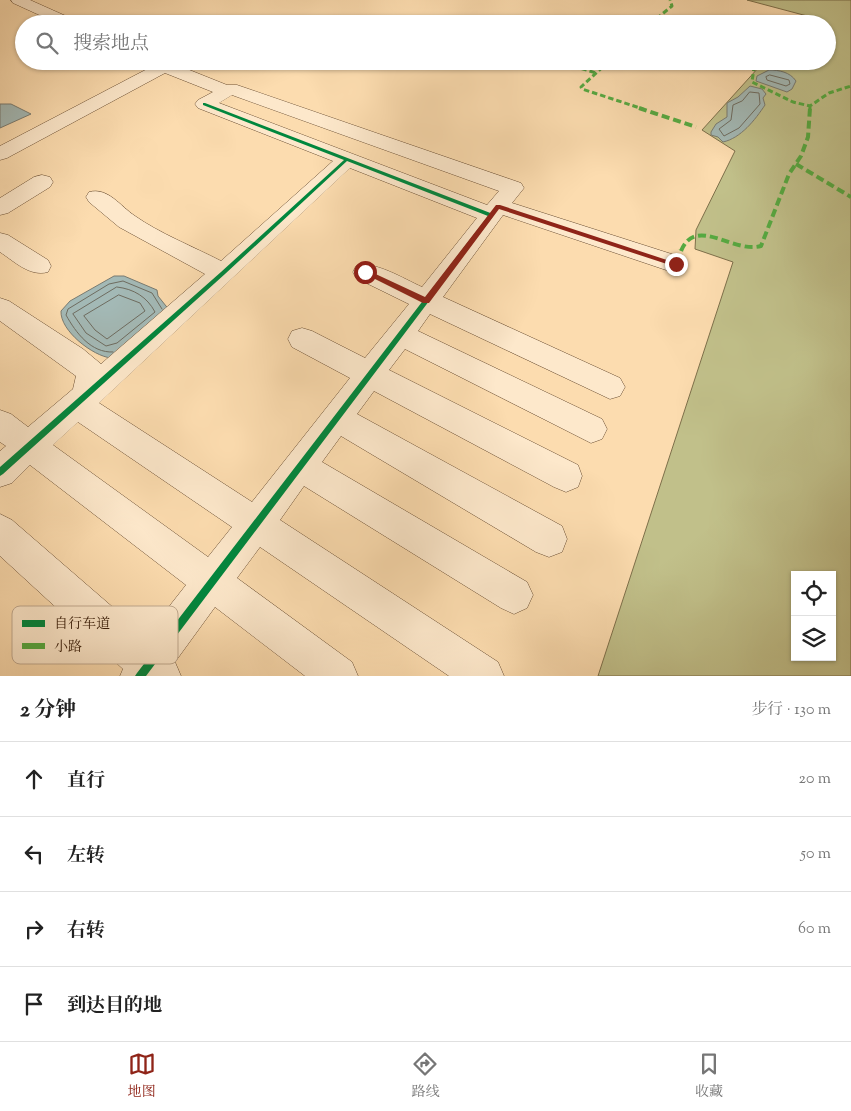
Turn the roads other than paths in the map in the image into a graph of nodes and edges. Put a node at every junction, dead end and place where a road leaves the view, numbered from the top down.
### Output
1 (18, 0) edge
2 (52, 15) edge
3 (157, 70) edge
4 (170, 70) edge
5 (215, 97) junction
6 (0, 154) edge
7 (347, 159) junction
8 (42, 182) dead end
9 (97, 197) dead end
10 (0, 208) edge
11 (494, 211) junction
12 (0, 241) edge
13 (676, 264) dead end
14 (39, 266) dead end
15 (365, 272) dead end
16 (223, 273) junction
17 (426, 300) junction
18 (0, 308) edge
19 (400, 334) junction
20 (302, 339) dead end
21 (370, 375) junction
22 (610, 386) dead end
23 (81, 400) junction
24 (337, 418) junction
25 (0, 424) edge
26 (591, 429) dead end
27 (29, 446) junction
28 (300, 466) junction
29 (0, 472) edge
30 (566, 476) dead end
31 (256, 524) junction
32 (0, 532) edge
33 (549, 539) dead end
34 (212, 582) junction
35 (514, 595) dead end
36 (79, 606) edge
37 (178, 631) edge
38 (338, 676) edge
39 (484, 676) edge

1 - 2 street
3 - 6 street
4 - 5 street
5 - 7 street
5 - 11 street
7 - 11 street
7 - 16 street
8 - 10 street
9 - 16 street
11 - 13 street
11 - 17 street
12 - 14 street
15 - 17 street
16 - 23 street
17 - 19 street
17 - 22 street
18 - 23 street
19 - 21 street
19 - 26 street
20 - 21 street
21 - 24 street
21 - 30 street
23 - 27 street
23 - 31 street
24 - 28 street
24 - 33 street
25 - 27 street
27 - 29 street
27 - 34 street
28 - 31 street
28 - 35 street
31 - 34 street
31 - 39 street
32 - 36 street
34 - 37 street
34 - 38 street

